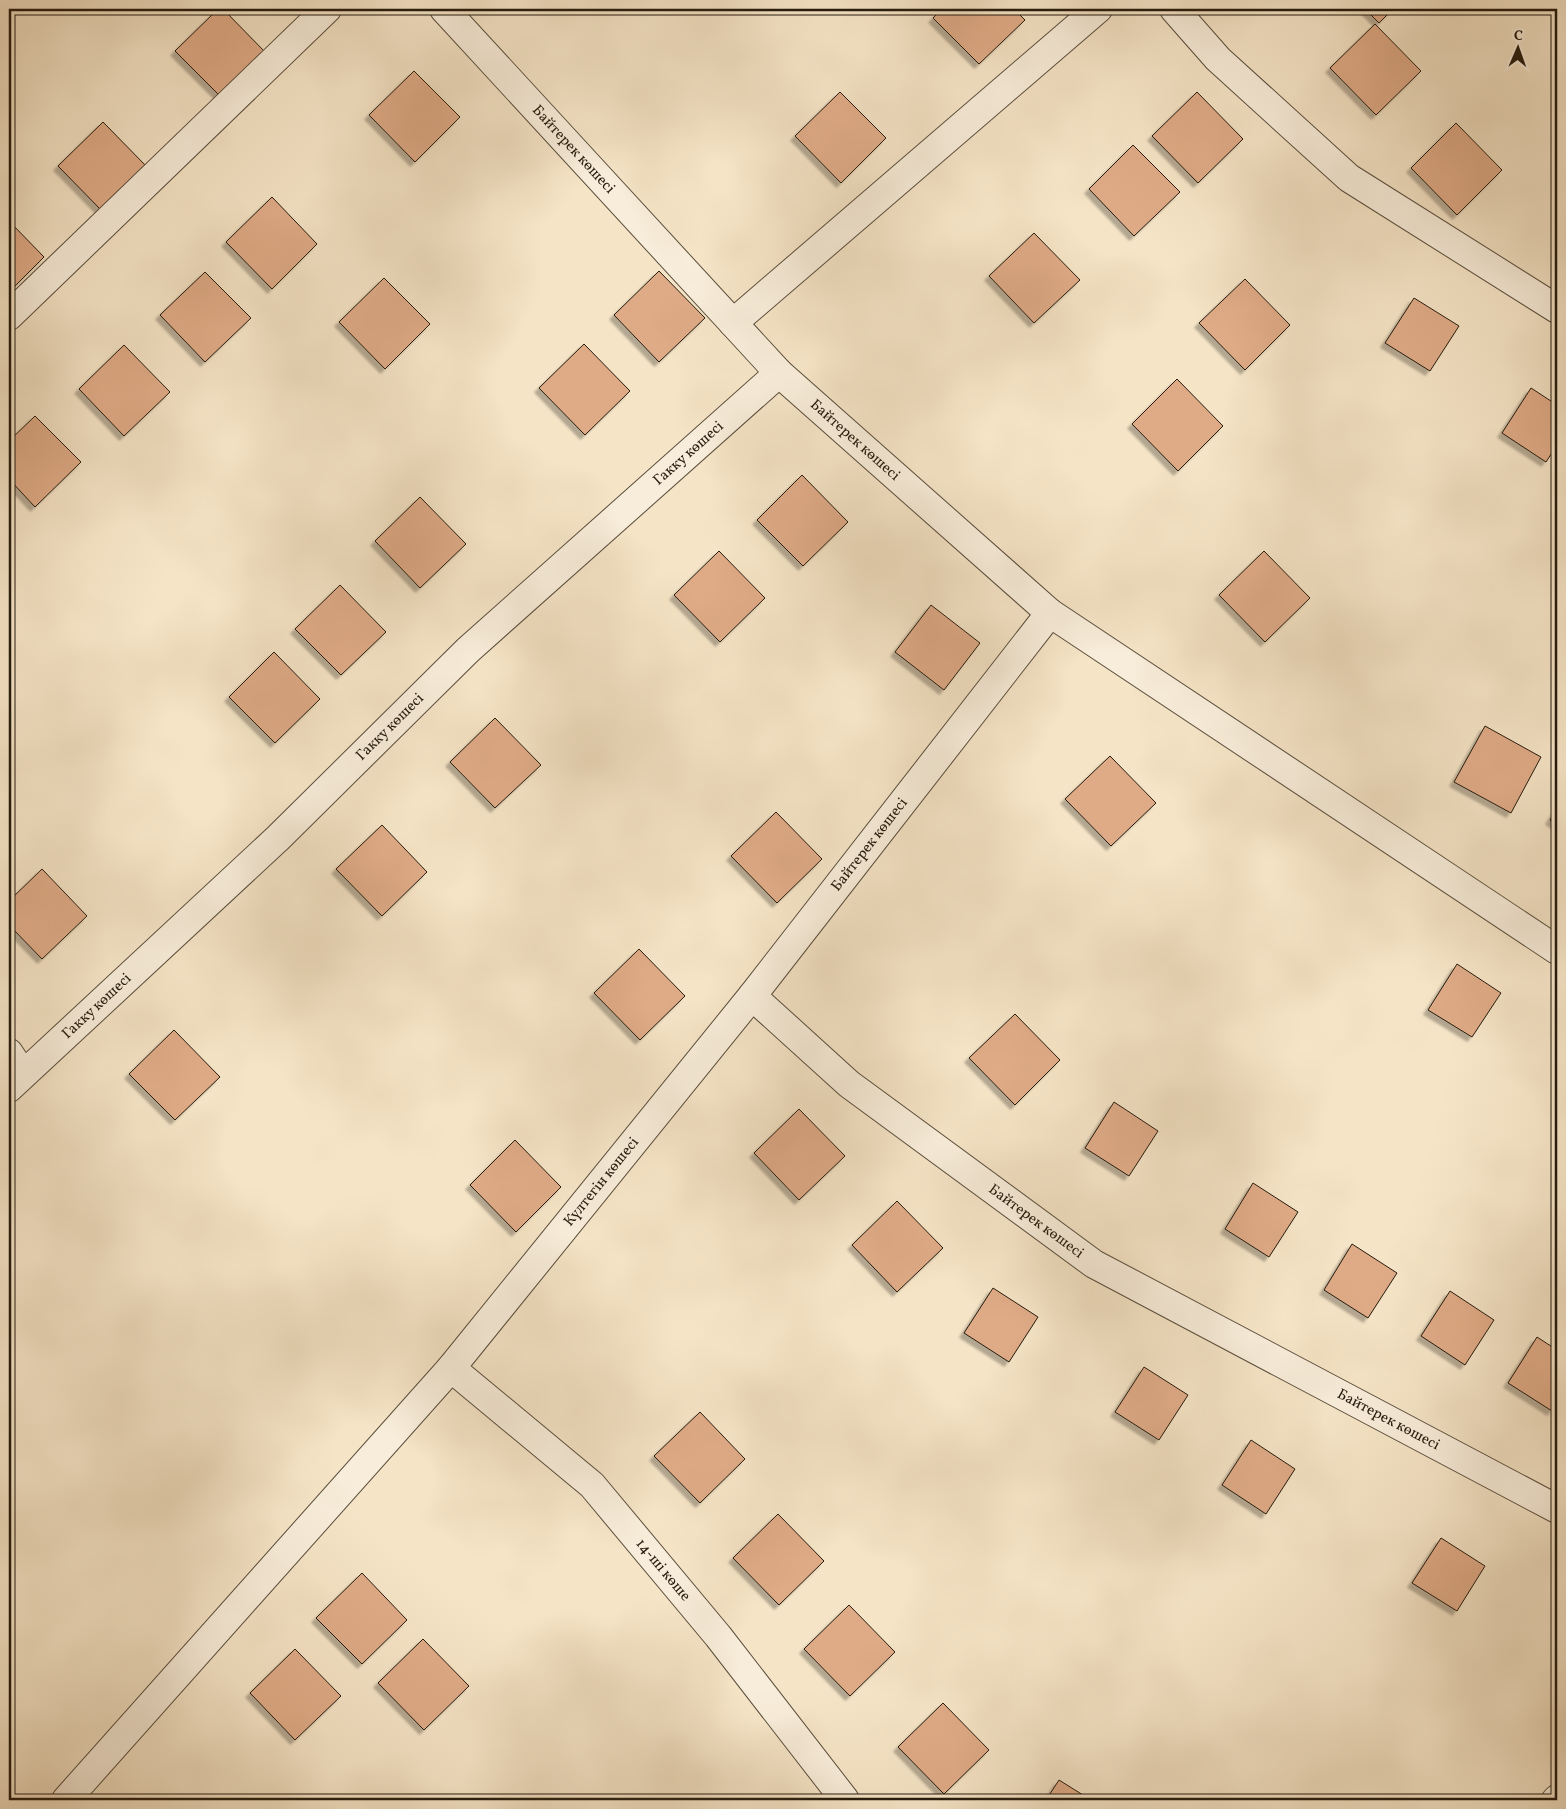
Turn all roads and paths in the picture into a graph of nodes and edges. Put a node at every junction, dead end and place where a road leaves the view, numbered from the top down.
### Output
1 (328, 9) edge
2 (444, 9) edge
3 (1098, 9) edge
4 (1174, 9) edge
5 (1557, 309) edge
6 (9, 316) edge
7 (733, 323) junction
8 (779, 373) junction
9 (1050, 613) junction
10 (1557, 950) edge
11 (752, 996) junction
12 (13, 1072) edge
13 (451, 1368) junction
14 (1557, 1509) edge
15 (66, 1800) edge
16 (845, 1800) edge

1 - 6 street
2 - 7 street, Байтерек көшесі
3 - 7 street
4 - 5 street
7 - 8 street, Байтерек көшесі
8 - 9 street, Байтерек көшесі
8 - 12 street, Гакку көшесі
9 - 10 street
9 - 11 street, Байтерек көшесі
11 - 13 street, Күлтегін көшесі
11 - 14 street, Байтерек көшесі
13 - 15 street, Күлтегін көшесі
13 - 16 street, 14-ші көше

